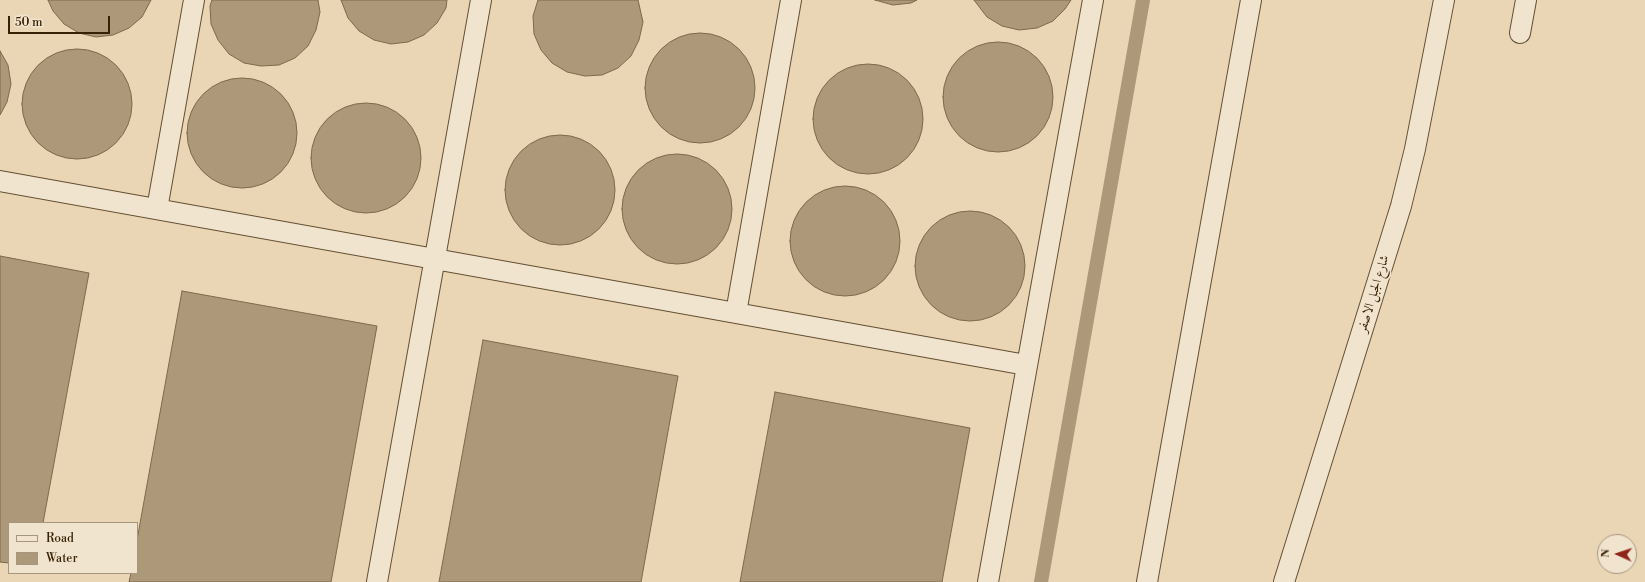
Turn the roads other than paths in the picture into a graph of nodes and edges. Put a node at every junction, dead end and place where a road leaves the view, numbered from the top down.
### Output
1 (194, 0) edge
2 (482, 0) edge
3 (791, 0) edge
4 (1093, 0) edge
5 (1252, 0) edge
6 (1444, 0) edge
7 (1526, 0) edge
8 (1520, 33) dead end
9 (0, 181) edge
10 (156, 209) junction
11 (434, 259) junction
12 (736, 313) junction
13 (1026, 365) junction
14 (377, 582) edge
15 (988, 582) edge
16 (1147, 582) edge
17 (1284, 582) edge

1 - 10 street
2 - 11 street
3 - 12 street
4 - 13 street
5 - 16 street
6 - 17 street, شارع الجبل الاصفر
7 - 8 street
9 - 10 street
10 - 11 street
11 - 12 street
11 - 14 street
12 - 13 street
13 - 15 street

